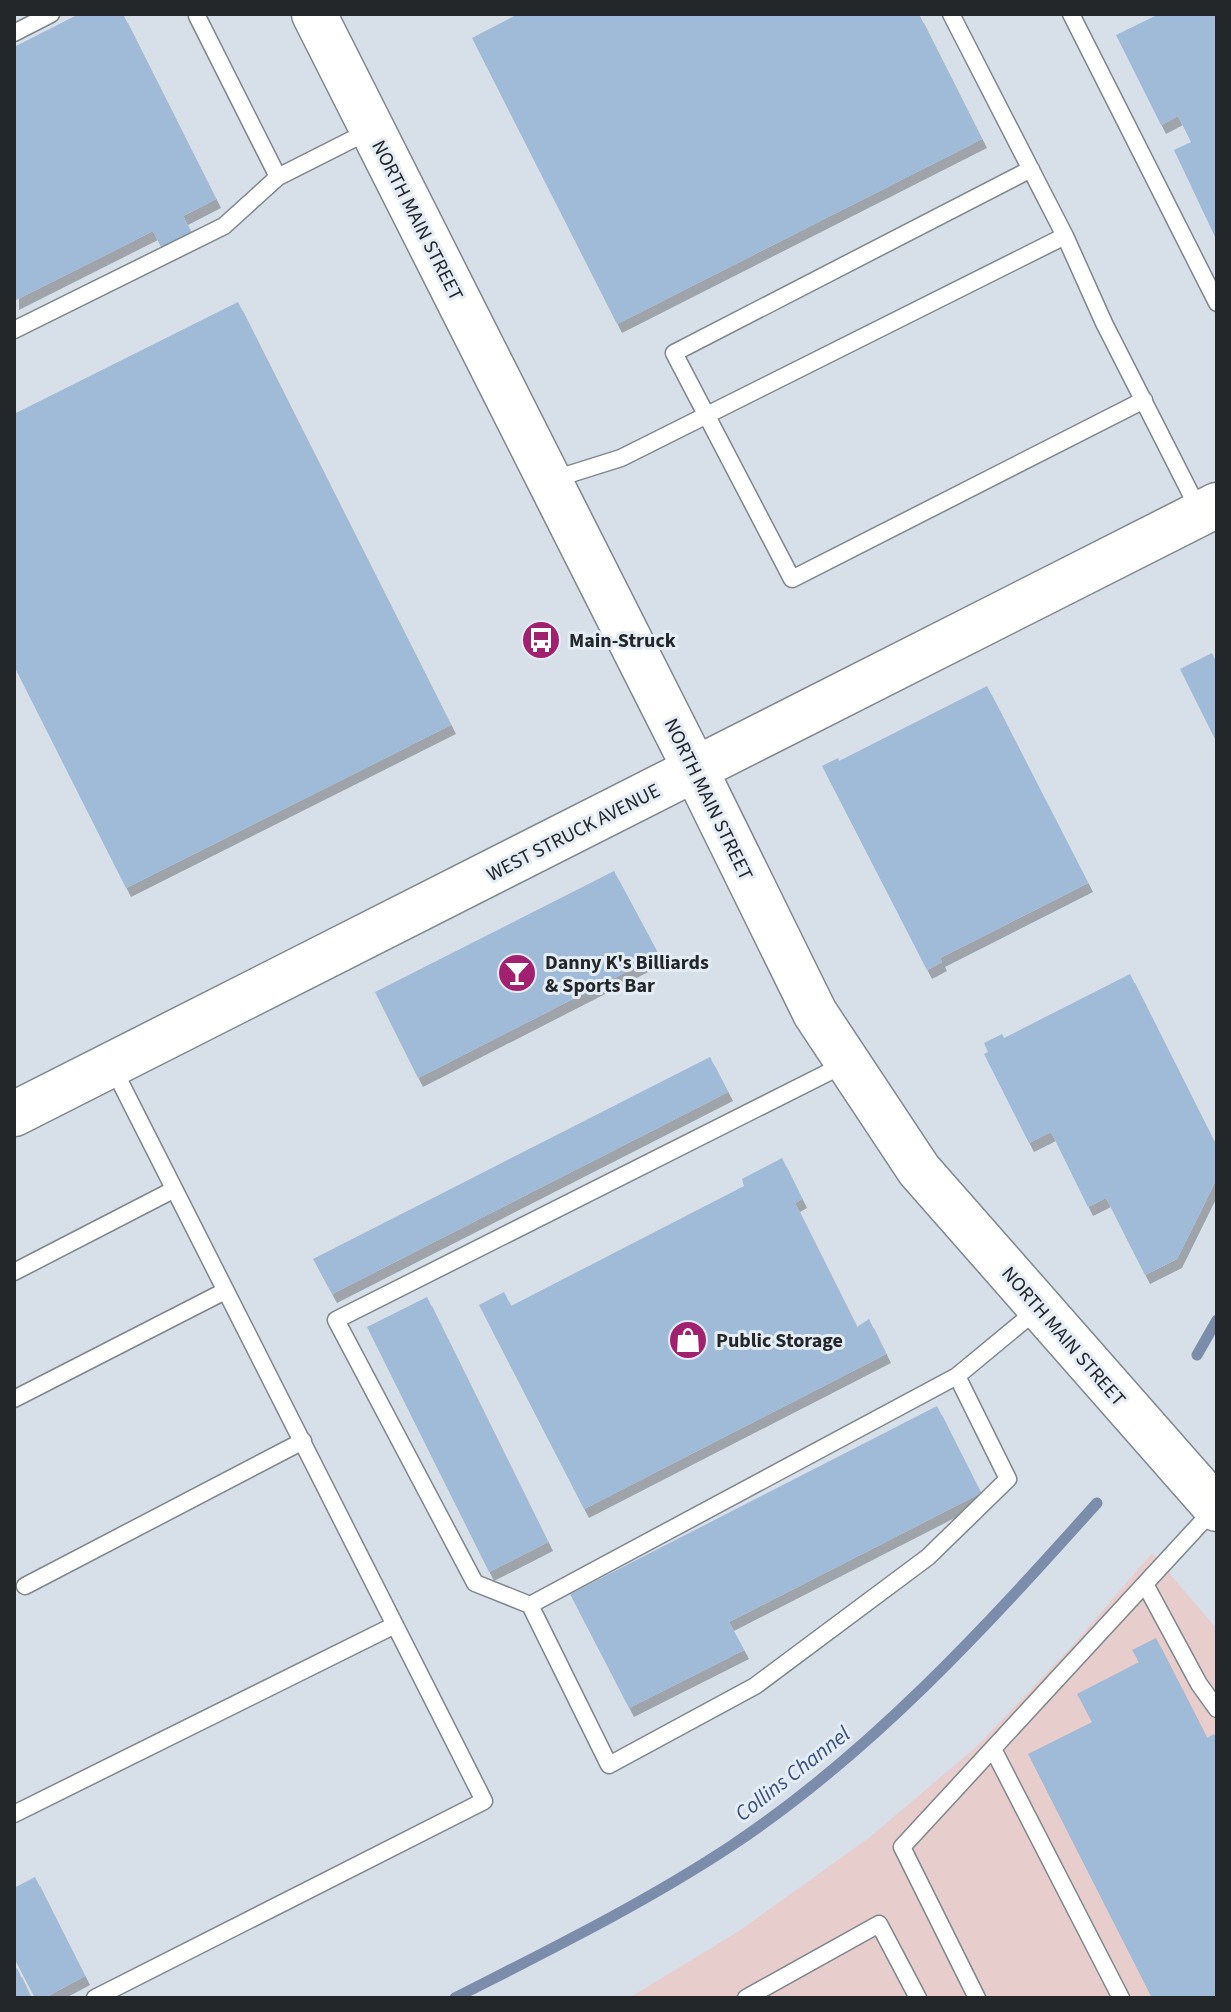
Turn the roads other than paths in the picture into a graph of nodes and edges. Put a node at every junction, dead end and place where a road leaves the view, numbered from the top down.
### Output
1 (51, 14) edge
2 (314, 14) edge
3 (951, 14) edge
4 (1071, 14) edge
5 (198, 15) edge
6 (14, 33) edge
7 (372, 129) junction
8 (1031, 169) junction
9 (278, 177) junction
10 (1065, 236) junction
11 (1217, 303) edge
12 (14, 330) edge
13 (1144, 400) junction
14 (706, 415) junction
15 (550, 480) junction
16 (1209, 509) edge
17 (696, 771) junction
18 (848, 1063) junction
19 (111, 1065) junction
20 (14, 1114) edge
21 (173, 1190) junction
22 (14, 1272) edge
23 (225, 1291) junction
24 (1039, 1308) junction
25 (957, 1376) junction
26 (14, 1399) edge
27 (303, 1441) junction
28 (1216, 1507) edge
29 (1145, 1584) junction
30 (25, 1586) dead end
31 (530, 1605) junction
32 (395, 1625) junction
33 (1217, 1709) edge
34 (993, 1749) junction
35 (14, 1814) edge
36 (95, 1998) edge
37 (746, 1998) edge
38 (918, 1998) edge
39 (977, 1998) edge
40 (1121, 1998) edge

1 - 6 lane
2 - 7 main road, NORTH MAIN STREET
3 - 8 lane
4 - 11 lane
5 - 9 lane
7 - 9 lane
7 - 15 main road, NORTH MAIN STREET
8 - 10 lane
8 - 14 lane
9 - 12 lane
10 - 13 lane
10 - 14 lane
13 - 14 lane
13 - 16 lane
14 - 15 lane
15 - 17 main road, NORTH MAIN STREET
16 - 17 main road, WEST STRUCK AVENUE
17 - 18 main road, NORTH MAIN STREET
17 - 19 main road, WEST STRUCK AVENUE
18 - 24 main road, NORTH MAIN STREET
18 - 31 lane
19 - 20 main road, WEST STRUCK AVENUE
19 - 21 lane
21 - 22 lane
21 - 23 lane
23 - 26 lane
23 - 27 lane
24 - 25 lane
24 - 28 main road, NORTH MAIN STREET
25 - 31 lane
25 - 31 lane
27 - 30 lane
27 - 32 lane
28 - 29 lane
29 - 33 lane
29 - 34 lane
32 - 35 lane
32 - 36 lane
34 - 39 lane
34 - 40 lane
37 - 38 lane

